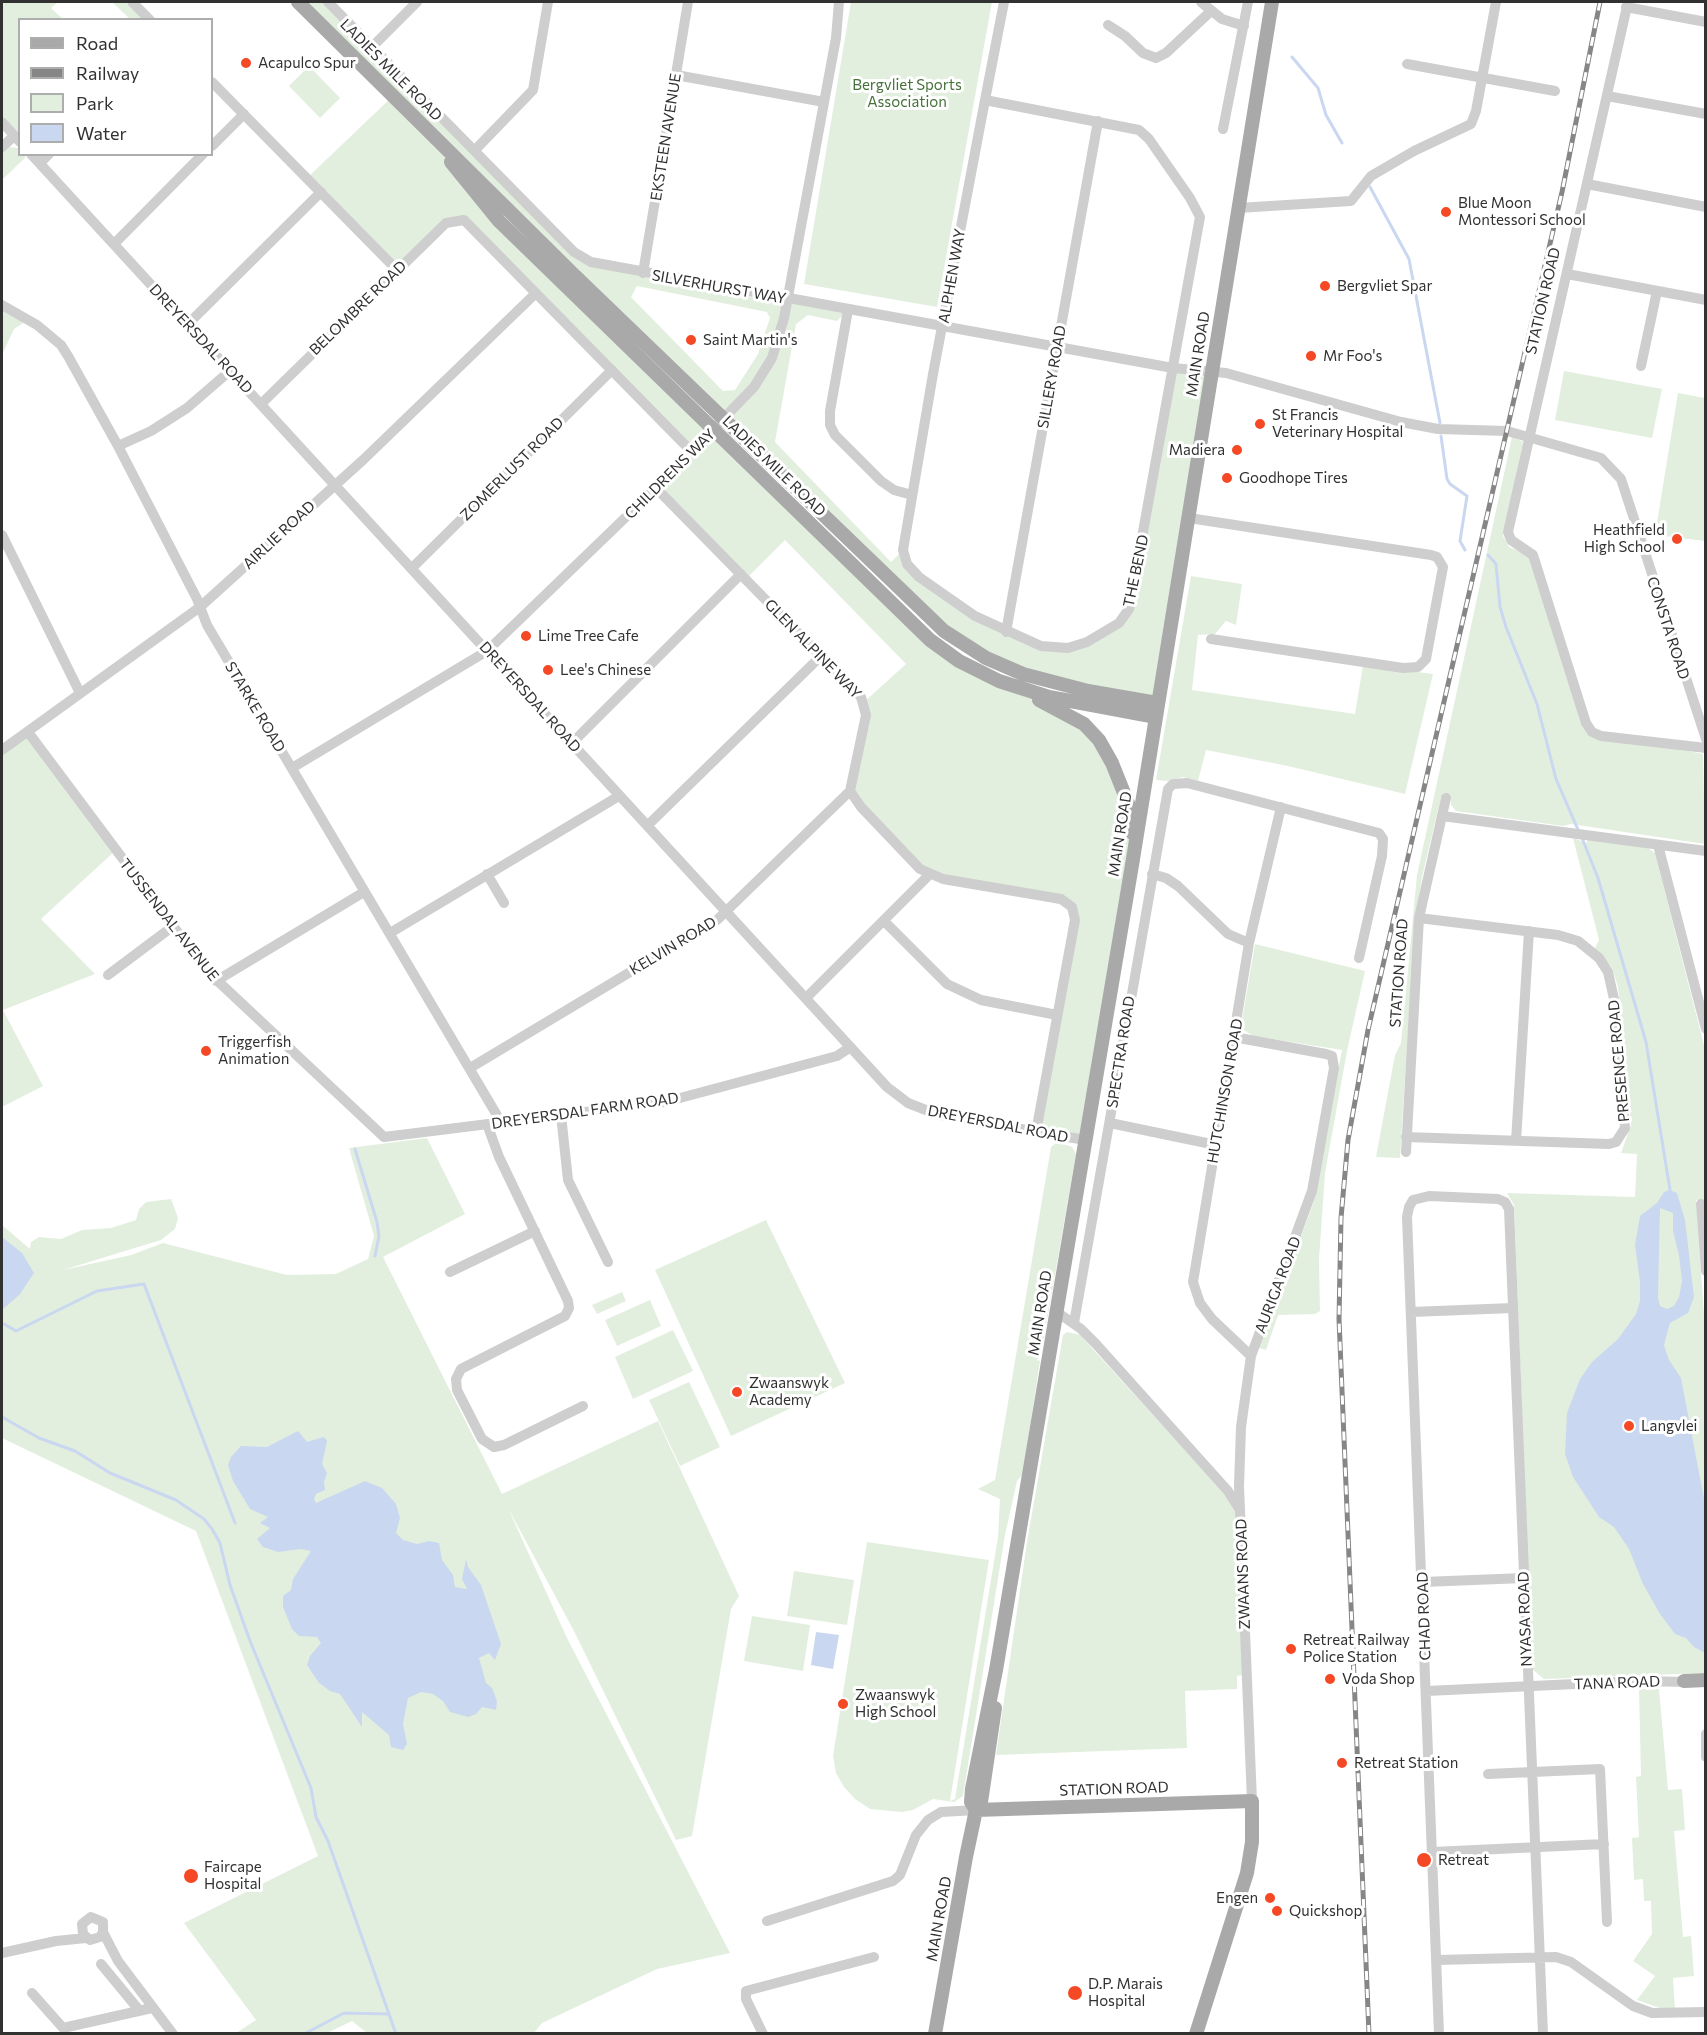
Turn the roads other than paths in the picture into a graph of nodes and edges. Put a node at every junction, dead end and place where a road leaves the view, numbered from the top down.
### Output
1 (132, 2) edge
2 (298, 2) edge
3 (328, 2) edge
4 (417, 2) edge
5 (548, 2) edge
6 (688, 2) edge
7 (840, 2) edge
8 (1004, 2) edge
9 (1201, 2) edge
10 (1248, 2) edge
11 (1272, 2) edge
12 (1496, 2) edge
13 (1627, 4) edge
14 (1211, 11) junction
15 (148, 18) edge
16 (1706, 22) edge
17 (1108, 26) dead end
18 (1244, 26) junction
19 (373, 46) junction
20 (1407, 63) dead end
21 (676, 75) junction
22 (1482, 78) junction
23 (213, 83) edge
24 (1555, 91) dead end
25 (1606, 96) junction
26 (985, 100) junction
27 (824, 102) junction
28 (244, 114) junction
29 (1706, 114) edge
30 (1098, 121) junction
31 (2, 122) edge
32 (1223, 129) dead end
33 (434, 136) junction
34 (17, 139) edge
35 (213, 145) edge
36 (2, 147) edge
37 (475, 150) junction
38 (33, 156) edge
39 (47, 156) edge
40 (201, 156) edge
41 (40, 163) junction
42 (1587, 184) junction
43 (321, 192) junction
44 (1706, 207) edge
45 (1238, 208) junction
46 (114, 243) junction
47 (397, 270) junction
48 (643, 273) junction
49 (1567, 274) junction
50 (1658, 291) junction
51 (536, 293) junction
52 (788, 299) junction
53 (1706, 300) edge
54 (2, 305) edge
55 (848, 310) junction
56 (188, 324) junction
57 (943, 327) junction
58 (1058, 348) junction
59 (1641, 366) dead end
60 (1173, 368) junction
61 (231, 370) junction
62 (612, 370) junction
63 (1212, 372) junction
64 (261, 404) junction
65 (724, 420) junction
66 (1442, 429) joint
67 (714, 431) junction
68 (1529, 436) junction
69 (118, 446) junction
70 (692, 452) junction
71 (334, 484) junction
72 (657, 488) junction
73 (912, 495) junction
74 (1189, 518) junction
75 (2, 535) edge
76 (903, 550) joint
77 (412, 568) junction
78 (741, 574) junction
79 (200, 607) junction
80 (1005, 632) junction
81 (1211, 639) dead end
82 (487, 651) junction
83 (820, 657) junction
84 (999, 681) junction
85 (80, 693) junction
86 (1157, 710) junction
87 (28, 732) junction
88 (1706, 739) edge
89 (572, 743) junction
90 (1706, 748) edge
91 (2, 750) edge
92 (292, 768) junction
93 (850, 791) junction
94 (619, 796) junction
95 (1446, 798) dead end
96 (1281, 807) junction
97 (1442, 816) junction
98 (648, 825) junction
99 (1658, 845) junction
100 (1706, 851) edge
101 (1132, 865) junction
102 (487, 874) junction
103 (1152, 874) junction
104 (928, 875) junction
105 (364, 892) junction
106 (504, 903) dead end
107 (726, 912) junction
108 (1419, 918) junction
109 (884, 921) junction
110 (172, 927) junction
111 (1529, 931) junction
112 (390, 933) junction
113 (1249, 943) junction
114 (1359, 958) dead end
115 (108, 975) dead end
116 (216, 981) junction
117 (1112, 981) junction
118 (1133, 984) junction
119 (806, 998) junction
120 (1057, 1016) junction
121 (1706, 1029) edge
122 (1234, 1037) junction
123 (849, 1048) junction
124 (470, 1068) junction
125 (561, 1115) junction
126 (501, 1122) junction
127 (1110, 1123) junction
128 (487, 1124) junction
129 (1036, 1132) junction
130 (384, 1137) joint
131 (1406, 1137) junction
132 (1085, 1140) junction
133 (1516, 1141) junction
134 (1216, 1145) junction
135 (1406, 1152) dead end
136 (1701, 1204) dead end
137 (1507, 1205) joint
138 (535, 1231) junction
139 (608, 1262) dead end
140 (1706, 1271) edge
141 (450, 1272) dead end
142 (1513, 1308) junction
143 (1057, 1312) junction
144 (1412, 1312) junction
145 (1074, 1323) junction
146 (1251, 1356) junction
147 (583, 1406) dead end
148 (1240, 1512) junction
149 (1524, 1578) junction
150 (1423, 1582) junction
151 (1684, 1681) joint
152 (1706, 1682) edge
153 (1528, 1687) junction
154 (1427, 1691) junction
155 (1706, 1734) edge
156 (1706, 1757) edge
157 (1532, 1772) junction
158 (1488, 1774) dead end
159 (1252, 1801) junction
160 (976, 1810) junction
161 (1604, 1844) junction
162 (1535, 1848) junction
163 (1433, 1852) junction
164 (767, 1921) dead end
165 (1607, 1922) dead end
166 (82, 1924) junction
167 (95, 1937) junction
168 (56, 1941) junction
169 (2, 1953) edge
170 (1539, 1956) junction
171 (874, 1957) dead end
172 (1437, 1960) junction
173 (101, 1964) dead end
174 (32, 1994) dead end
175 (152, 2008) junction
176 (139, 2010) junction
177 (1706, 2012) edge
178 (62, 2031) edge
179 (173, 2034) edge
180 (763, 2034) edge
181 (935, 2034) edge
182 (1196, 2034) edge
183 (1439, 2034) edge
184 (1543, 2034) edge

1 - 15 street
2 - 33 main road, LADIES MILE ROAD
3 - 19 street, SILVERHURST WAY
4 - 19 street
5 - 37 street
6 - 21 street, EKSTEEN AVENUE
7 - 27 street, CHILDRENS WAY
8 - 26 street, ALPHEN WAY
9 - 14 street
10 - 18 street
11 - 45 main road, MAIN ROAD
12 - 22 street
13 - 16 street
13 - 25 street, STATION ROAD
14 - 17 street
14 - 18 street
18 - 32 street
19 - 37 street, SILVERHURST WAY
20 - 22 street
21 - 27 street
21 - 48 street, EKSTEEN AVENUE
22 - 24 street
22 - 45 street
23 - 28 street
25 - 29 street
25 - 42 street, STATION ROAD
26 - 30 street, THE BEND
26 - 57 street, ALPHEN WAY
27 - 52 street, CHILDRENS WAY
28 - 35 street
28 - 43 street
30 - 58 street, SILLERY ROAD
30 - 60 street, THE BEND
31 - 34 street
33 - 65 main road, LADIES MILE ROAD
33 - 67 main road, LADIES MILE ROAD
34 - 36 street
37 - 48 street, SILVERHURST WAY
38 - 41 street, DREYERSDAL ROAD
39 - 41 street
40 - 46 street
41 - 46 street, DREYERSDAL ROAD
42 - 44 street
42 - 49 street, STATION ROAD
43 - 47 street
43 - 56 street
45 - 63 main road, MAIN ROAD
46 - 56 street, DREYERSDAL ROAD
47 - 51 street, BELOMBRE ROAD
47 - 64 street, BELOMBRE ROAD
48 - 52 street, SILVERHURST WAY
49 - 50 street
49 - 68 street, STATION ROAD
50 - 53 street
50 - 59 street
51 - 62 street
51 - 71 street, AIRLIE ROAD
52 - 55 street, SILVERHURST WAY
52 - 65 street, CHILDRENS WAY
54 - 69 street, STARKE ROAD
55 - 57 street, SILVERHURST WAY
55 - 73 street
56 - 61 street, DREYERSDAL ROAD
57 - 58 street, SILVERHURST WAY
57 - 73 street, ALPHEN WAY
58 - 60 street, SILVERHURST WAY
58 - 80 street, SILLERY ROAD
60 - 63 street, SILVERHURST WAY
60 - 80 street, THE BEND
61 - 64 street, DREYERSDAL ROAD
61 - 69 street
62 - 70 street
62 - 77 street, ZOMERLUST ROAD
63 - 66 street, SILVERHURST WAY
63 - 74 main road, MAIN ROAD
64 - 71 street, DREYERSDAL ROAD
65 - 67 street, CHILDRENS WAY
65 - 86 main road, LADIES MILE ROAD
66 - 68 street, CONSTA ROAD
67 - 70 street, CHILDRENS WAY
67 - 84 main road, LADIES MILE ROAD
68 - 88 street, CONSTA ROAD
68 - 90 street, STATION ROAD
69 - 79 street, STARKE ROAD
70 - 72 street, CHILDRENS WAY
71 - 77 street, DREYERSDAL ROAD
71 - 79 street, AIRLIE ROAD
72 - 78 street, GLEN ALPINE WAY
72 - 82 street, CHILDRENS WAY
73 - 76 street, ALPHEN WAY
74 - 81 street
74 - 86 main road, MAIN ROAD
75 - 85 street
76 - 80 street, THE BEND
77 - 82 street, DREYERSDAL ROAD
78 - 83 street, GLEN ALPINE WAY
78 - 89 street
79 - 85 street, AIRLIE ROAD
79 - 92 street, STARKE ROAD
82 - 89 street, DREYERSDAL ROAD
82 - 92 street, CHILDRENS WAY
83 - 93 street, GLEN ALPINE WAY
83 - 98 street
84 - 86 main road, LADIES MILE ROAD
84 - 101 main road
85 - 87 street, AIRLIE ROAD
86 - 101 main road, MAIN ROAD
87 - 91 street, AIRLIE ROAD
87 - 110 street, TUSSENDAL AVENUE
89 - 94 street, DREYERSDAL ROAD
92 - 105 street, STARKE ROAD
93 - 104 street
93 - 107 street, KELVIN ROAD
94 - 98 street, DREYERSDAL ROAD
94 - 102 street
95 - 97 street, STATION ROAD
96 - 103 street, SPECTRA ROAD
96 - 113 street, HUTCHINSON ROAD
96 - 114 street
97 - 99 street
97 - 108 street, STATION ROAD
98 - 107 street, DREYERSDAL ROAD
99 - 100 street
99 - 121 street
101 - 117 main road, MAIN ROAD
102 - 106 street
102 - 112 street
103 - 113 street
103 - 118 street, SPECTRA ROAD
104 - 109 street
104 - 120 street
105 - 112 street, STARKE ROAD
105 - 116 street
107 - 119 street, DREYERSDAL ROAD
107 - 124 street, KELVIN ROAD
108 - 111 street, PRESENCE ROAD
108 - 131 street, STATION ROAD
109 - 119 street
109 - 120 street
110 - 115 street
110 - 116 street, TUSSENDAL AVENUE
111 - 133 street
111 - 133 street, PRESENCE ROAD
112 - 124 street, STARKE ROAD
113 - 122 street, HUTCHINSON ROAD
116 - 130 street, TUSSENDAL AVENUE
117 - 118 street
117 - 132 main road, MAIN ROAD
118 - 127 street, SPECTRA ROAD
119 - 123 street, DREYERSDAL ROAD
120 - 129 street
122 - 134 street, HUTCHINSON ROAD
122 - 146 street, AURIGA ROAD
123 - 125 street, DREYERSDAL FARM ROAD
123 - 129 street, DREYERSDAL ROAD
124 - 126 street, STARKE ROAD
125 - 126 street, DREYERSDAL FARM ROAD
125 - 139 street
126 - 128 street, DREYERSDAL FARM ROAD
127 - 134 street
127 - 145 street, SPECTRA ROAD
128 - 130 street, DREYERSDAL FARM ROAD
128 - 138 street
129 - 132 street, DREYERSDAL ROAD
131 - 133 street, PRESENCE ROAD
131 - 135 street, STATION ROAD
132 - 143 main road, MAIN ROAD
134 - 146 street, HUTCHINSON ROAD
136 - 140 street
137 - 142 street, NYASA ROAD
137 - 144 street, CHAD ROAD
138 - 141 street
138 - 147 street
142 - 144 street
142 - 149 street, NYASA ROAD
143 - 145 street, ZWAANS ROAD
143 - 160 main road, MAIN ROAD
144 - 150 street, CHAD ROAD
145 - 148 street, ZWAANS ROAD
146 - 148 street, AURIGA ROAD
148 - 159 street, ZWAANS ROAD
149 - 150 street
149 - 153 street, NYASA ROAD
150 - 154 street, CHAD ROAD
151 - 152 main road
151 - 153 street, TANA ROAD
153 - 154 street, TANA ROAD
153 - 157 street, NYASA ROAD
154 - 163 street, CHAD ROAD
155 - 156 street
157 - 158 street
157 - 161 street
157 - 162 street, NYASA ROAD
159 - 160 main road, STATION ROAD
159 - 182 main road
160 - 164 street
160 - 181 main road, MAIN ROAD
161 - 162 street
161 - 165 street
162 - 163 street
162 - 170 street, NYASA ROAD
163 - 172 street, CHAD ROAD
166 - 167 street
166 - 167 street
166 - 168 street
167 - 168 street
167 - 175 street
168 - 169 street
170 - 172 street
170 - 177 street
170 - 184 street, NYASA ROAD
171 - 180 street
172 - 183 street, CHAD ROAD
173 - 176 street
174 - 178 street
175 - 176 street
175 - 179 street
176 - 178 street

